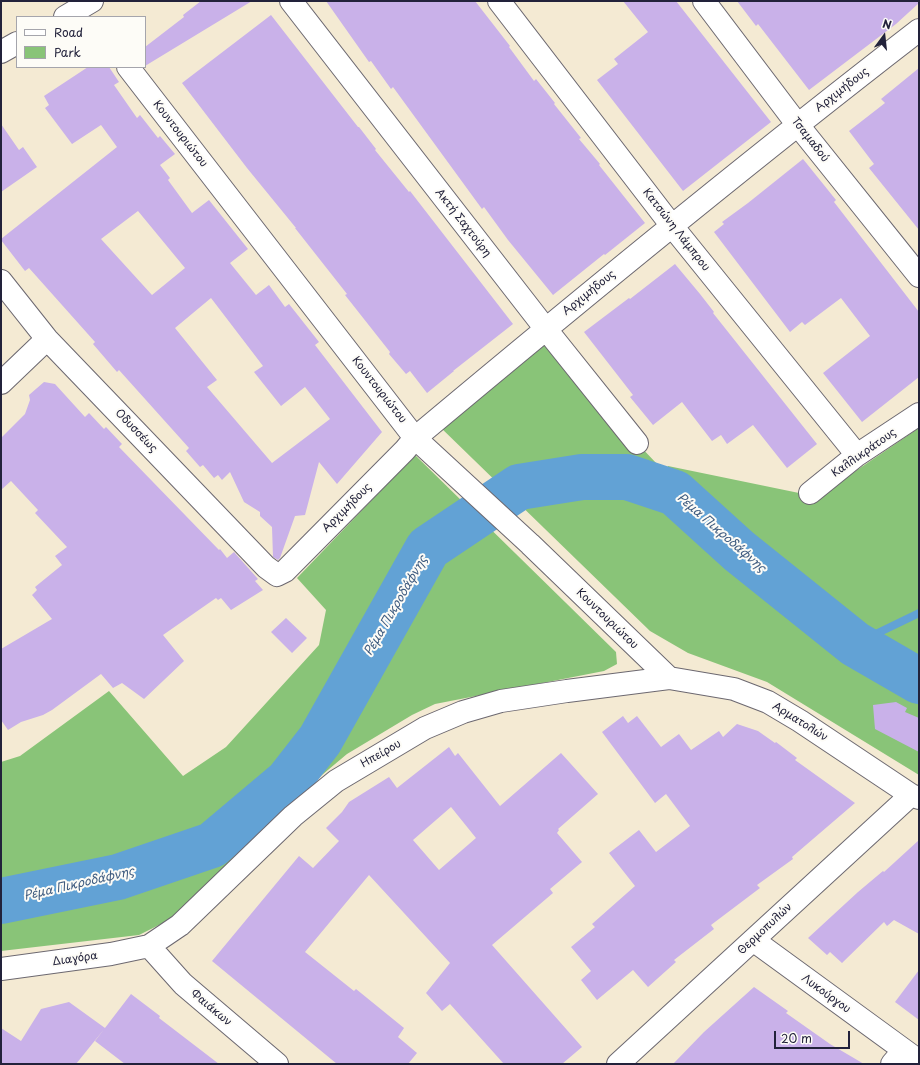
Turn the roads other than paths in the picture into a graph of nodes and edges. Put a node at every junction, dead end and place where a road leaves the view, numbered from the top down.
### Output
1 (291, 1) edge
2 (499, 1) edge
3 (704, 1) edge
4 (919, 30) edge
5 (16, 44) edge
6 (1, 52) edge
7 (129, 68) edge
8 (797, 124) junction
9 (672, 226) junction
10 (919, 276) edge
11 (1, 281) edge
12 (545, 328) junction
13 (47, 338) junction
14 (1, 383) edge
15 (919, 414) edge
16 (416, 438) junction
17 (637, 443) dead end
18 (857, 455) junction
19 (810, 493) dead end
20 (277, 575) joint
21 (669, 678) junction
22 (915, 796) edge
23 (753, 940) junction
24 (149, 946) junction
25 (1, 969) edge
26 (905, 1058) edge
27 (277, 1064) edge
28 (618, 1064) edge

1 - 12 street, Ακτή Σαχτούρη
2 - 9 street, Κατσώνη Λάμπρου
3 - 8 street, Τσαμαδού
4 - 8 street, Αρχιμήδους
5 - 6 street
7 - 16 street, Κουντουριώτου
8 - 9 street, Αρχιμήδους
8 - 10 street, Τσαμαδού
9 - 12 street, Αρχιμήδους
9 - 18 street, Κατσώνη Λάμπρου
11 - 13 street, Οδυσσέως
12 - 16 street, Αρχιμήδους
12 - 17 street, Ακτή Σαχτούρη
13 - 14 street
13 - 20 street, Οδυσσέως
15 - 18 street, Καλλικράτους
16 - 20 street, Αρχιμήδους
16 - 21 street, Κουντουριώτου
18 - 19 street, Καλλικράτους
21 - 22 street, Αρματολών
21 - 24 street, Ηπείρου
22 - 23 street, Θερμοπυλών
23 - 26 street, Λυκούργου
23 - 28 street, Θερμοπυλών
24 - 25 street, Διαγόρα
24 - 27 street, Φαιάκων

